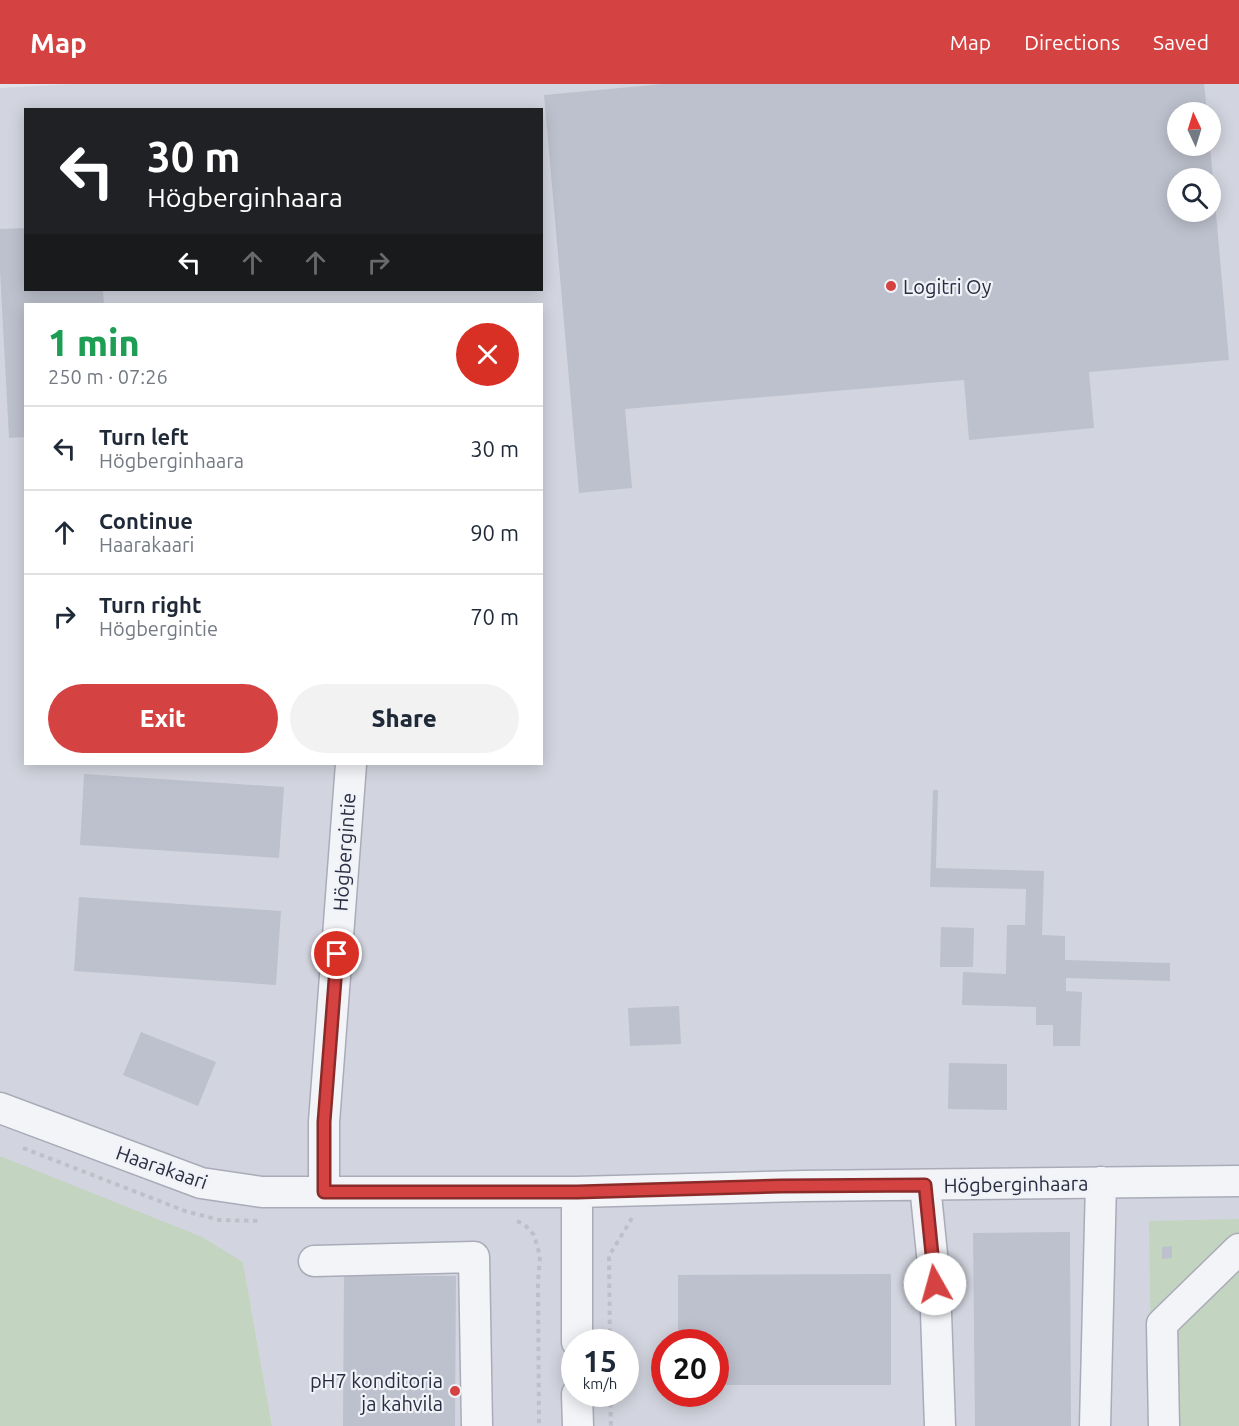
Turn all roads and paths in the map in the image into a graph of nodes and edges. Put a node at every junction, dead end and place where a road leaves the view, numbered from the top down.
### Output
1 (351, 765) edge
2 (0, 1108) edge
3 (1239, 1181) edge
4 (1101, 1182) junction
5 (925, 1185) junction
6 (324, 1192) junction
7 (577, 1192) junction
8 (640, 1217) dead end
9 (1239, 1250) edge
10 (314, 1261) dead end
11 (577, 1329) edge
12 (610, 1329) edge
13 (577, 1407) edge
14 (610, 1407) edge
15 (477, 1426) edge
16 (578, 1426) edge
17 (611, 1426) edge
18 (940, 1426) edge
19 (1095, 1426) edge
20 (1164, 1426) edge

1 - 6 street, Högbergintie
2 - 6 street, Haarakaari
3 - 4 street, Högberginhaara
4 - 5 street, Högberginhaara
4 - 19 street
5 - 7 street, Högberginhaara
5 - 18 street
6 - 7 street, Haarakaari
7 - 11 street
8 - 12 path
9 - 20 street
10 - 15 street
13 - 16 street
14 - 17 path

